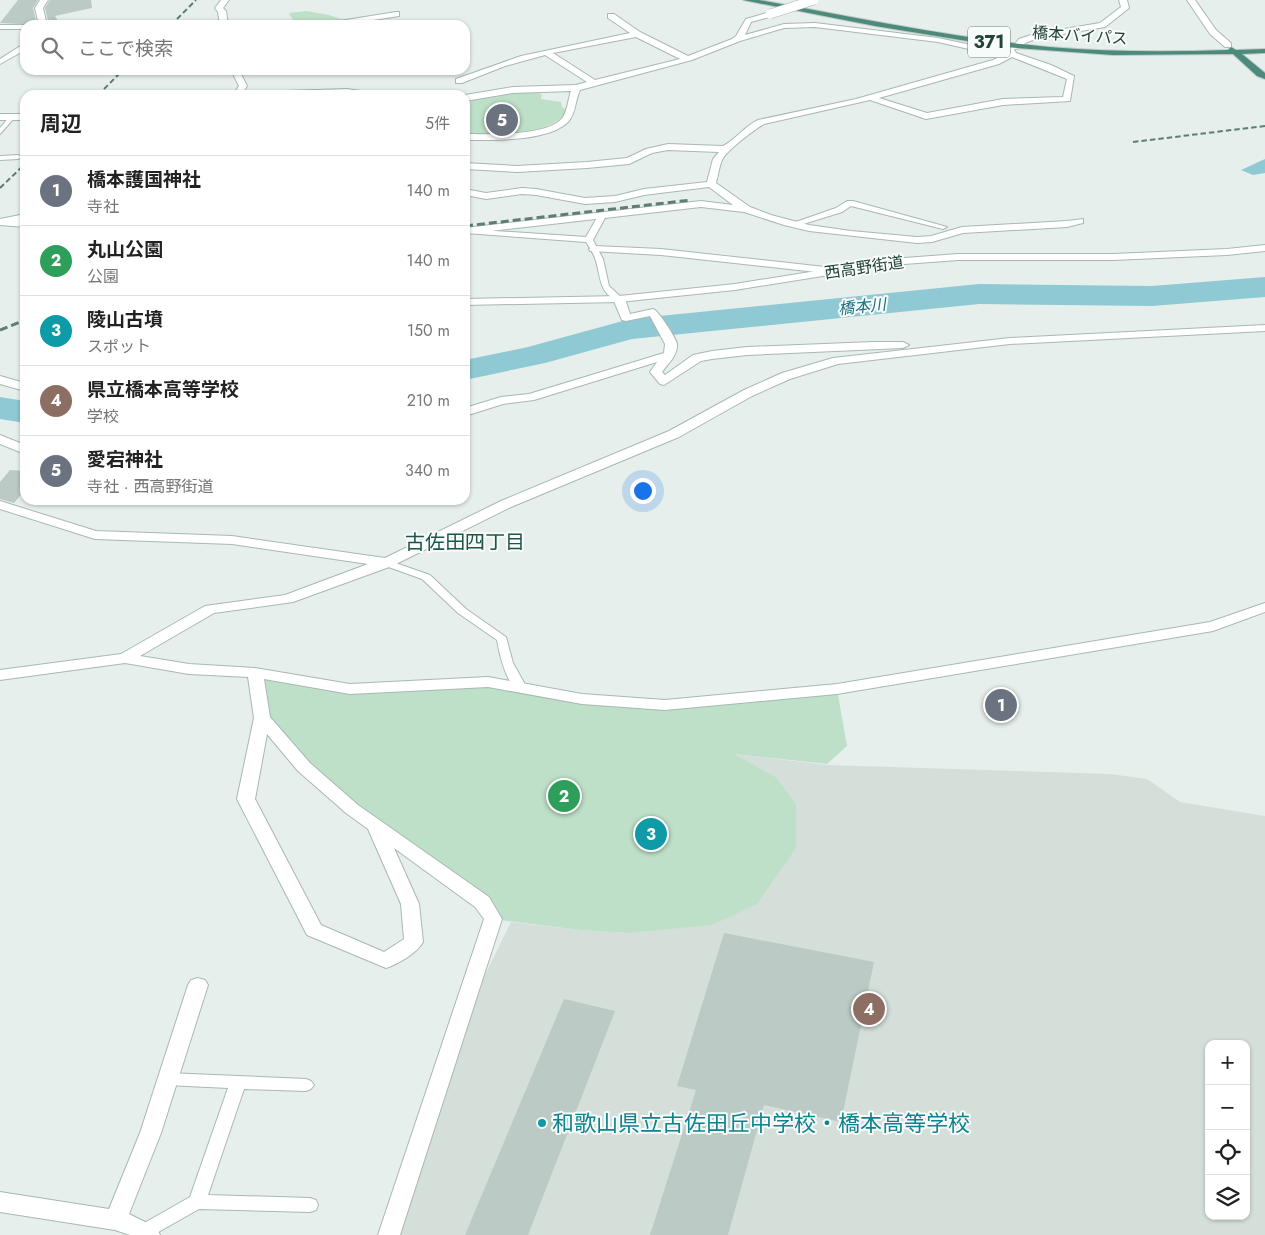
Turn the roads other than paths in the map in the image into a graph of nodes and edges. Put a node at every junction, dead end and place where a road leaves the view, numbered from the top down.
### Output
1 (44, 0) edge
2 (225, 0) edge
3 (747, 0) edge
4 (780, 0) edge
5 (814, 0) edge
6 (1123, 0) edge
7 (1191, 0) edge
8 (396, 14) dead end
9 (611, 16) dead end
10 (42, 20) edge
11 (223, 20) edge
12 (358, 20) edge
13 (0, 27) edge
14 (20, 27) edge
15 (637, 34) junction
16 (738, 38) junction
17 (1265, 44) edge
18 (1228, 45) junction
19 (1016, 47) junction
20 (20, 50) edge
21 (1265, 51) edge
22 (546, 52) junction
23 (1235, 52) junction
24 (687, 59) junction
25 (0, 62) edge
26 (238, 75) edge
27 (1265, 76) edge
28 (460, 81) dead end
29 (593, 82) junction
30 (576, 88) junction
31 (240, 90) edge
32 (470, 97) edge
33 (869, 97) junction
34 (0, 117) edge
35 (12, 117) junction
36 (20, 117) edge
37 (0, 132) edge
38 (470, 137) edge
39 (725, 149) junction
40 (18, 157) dead end
41 (0, 158) edge
42 (470, 166) edge
43 (710, 184) junction
44 (470, 193) edge
45 (746, 209) junction
46 (602, 216) junction
47 (20, 218) edge
48 (1079, 221) dead end
49 (1, 222) edge
50 (20, 224) edge
51 (794, 224) junction
52 (943, 227) dead end
53 (470, 230) edge
54 (470, 232) edge
55 (591, 245) junction
56 (1265, 248) edge
57 (834, 271) junction
58 (619, 299) junction
59 (470, 302) edge
60 (1265, 328) edge
61 (954, 348) junction
62 (670, 350) junction
63 (0, 380) edge
64 (20, 386) edge
65 (470, 410) edge
66 (0, 439) edge
67 (20, 448) edge
68 (0, 505) edge
69 (387, 562) junction
70 (1265, 607) edge
71 (125, 658) junction
72 (255, 673) junction
73 (0, 675) edge
74 (521, 688) junction
75 (262, 718) junction
76 (376, 826) junction
77 (198, 985) dead end
78 (167, 1080) junction
79 (238, 1082) junction
80 (306, 1085) dead end
81 (0, 1202) edge
82 (197, 1202) junction
83 (310, 1206) dead end
84 (115, 1220) junction
85 (147, 1233) edge
86 (389, 1235) edge

1 - 10 street
2 - 11 street
3 - 19 highway, 橋本バイパス / 371
4 - 19 highway, 橋本バイパス / 371
5 - 16 street, bridge
6 - 19 street
7 - 18 street
8 - 12 street
9 - 15 street
13 - 14 lane
15 - 22 street
15 - 24 street
16 - 19 street
16 - 24 street
17 - 18 highway, 橋本バイパス / 371
18 - 19 highway, 橋本バイパス / 371
18 - 23 highway
19 - 23 highway, 橋本バイパス / 371
19 - 33 street
19 - 33 street
20 - 25 street
21 - 23 highway, 橋本バイパス / 371
22 - 28 street
22 - 29 street
23 - 27 highway
24 - 29 street
26 - 31 street
29 - 30 street
30 - 32 street
30 - 38 street
33 - 39 street
34 - 35 street
35 - 36 street
35 - 37 lane
39 - 42 street
39 - 43 street
40 - 41 lane
43 - 44 street
43 - 45 street
45 - 46 street
45 - 51 street
46 - 53 street
46 - 55 lane
47 - 49 street
48 - 51 street
49 - 50 street
51 - 52 lane
54 - 55 lane
55 - 57 street
55 - 58 lane
56 - 57 street, 西高野街道
57 - 58 street, 西高野街道
58 - 59 street, 西高野街道
58 - 62 street
60 - 61 street
61 - 62 street
61 - 69 street
62 - 65 street
63 - 64 street
66 - 67 street
68 - 69 street
69 - 71 street
69 - 74 lane
70 - 74 street
71 - 72 street
71 - 73 street
72 - 74 street
72 - 75 street
75 - 76 street
75 - 76 street
76 - 86 street
77 - 78 street
78 - 79 lane
78 - 84 street
79 - 80 lane
79 - 82 lane
81 - 84 street
82 - 83 lane
82 - 85 lane
84 - 85 street

